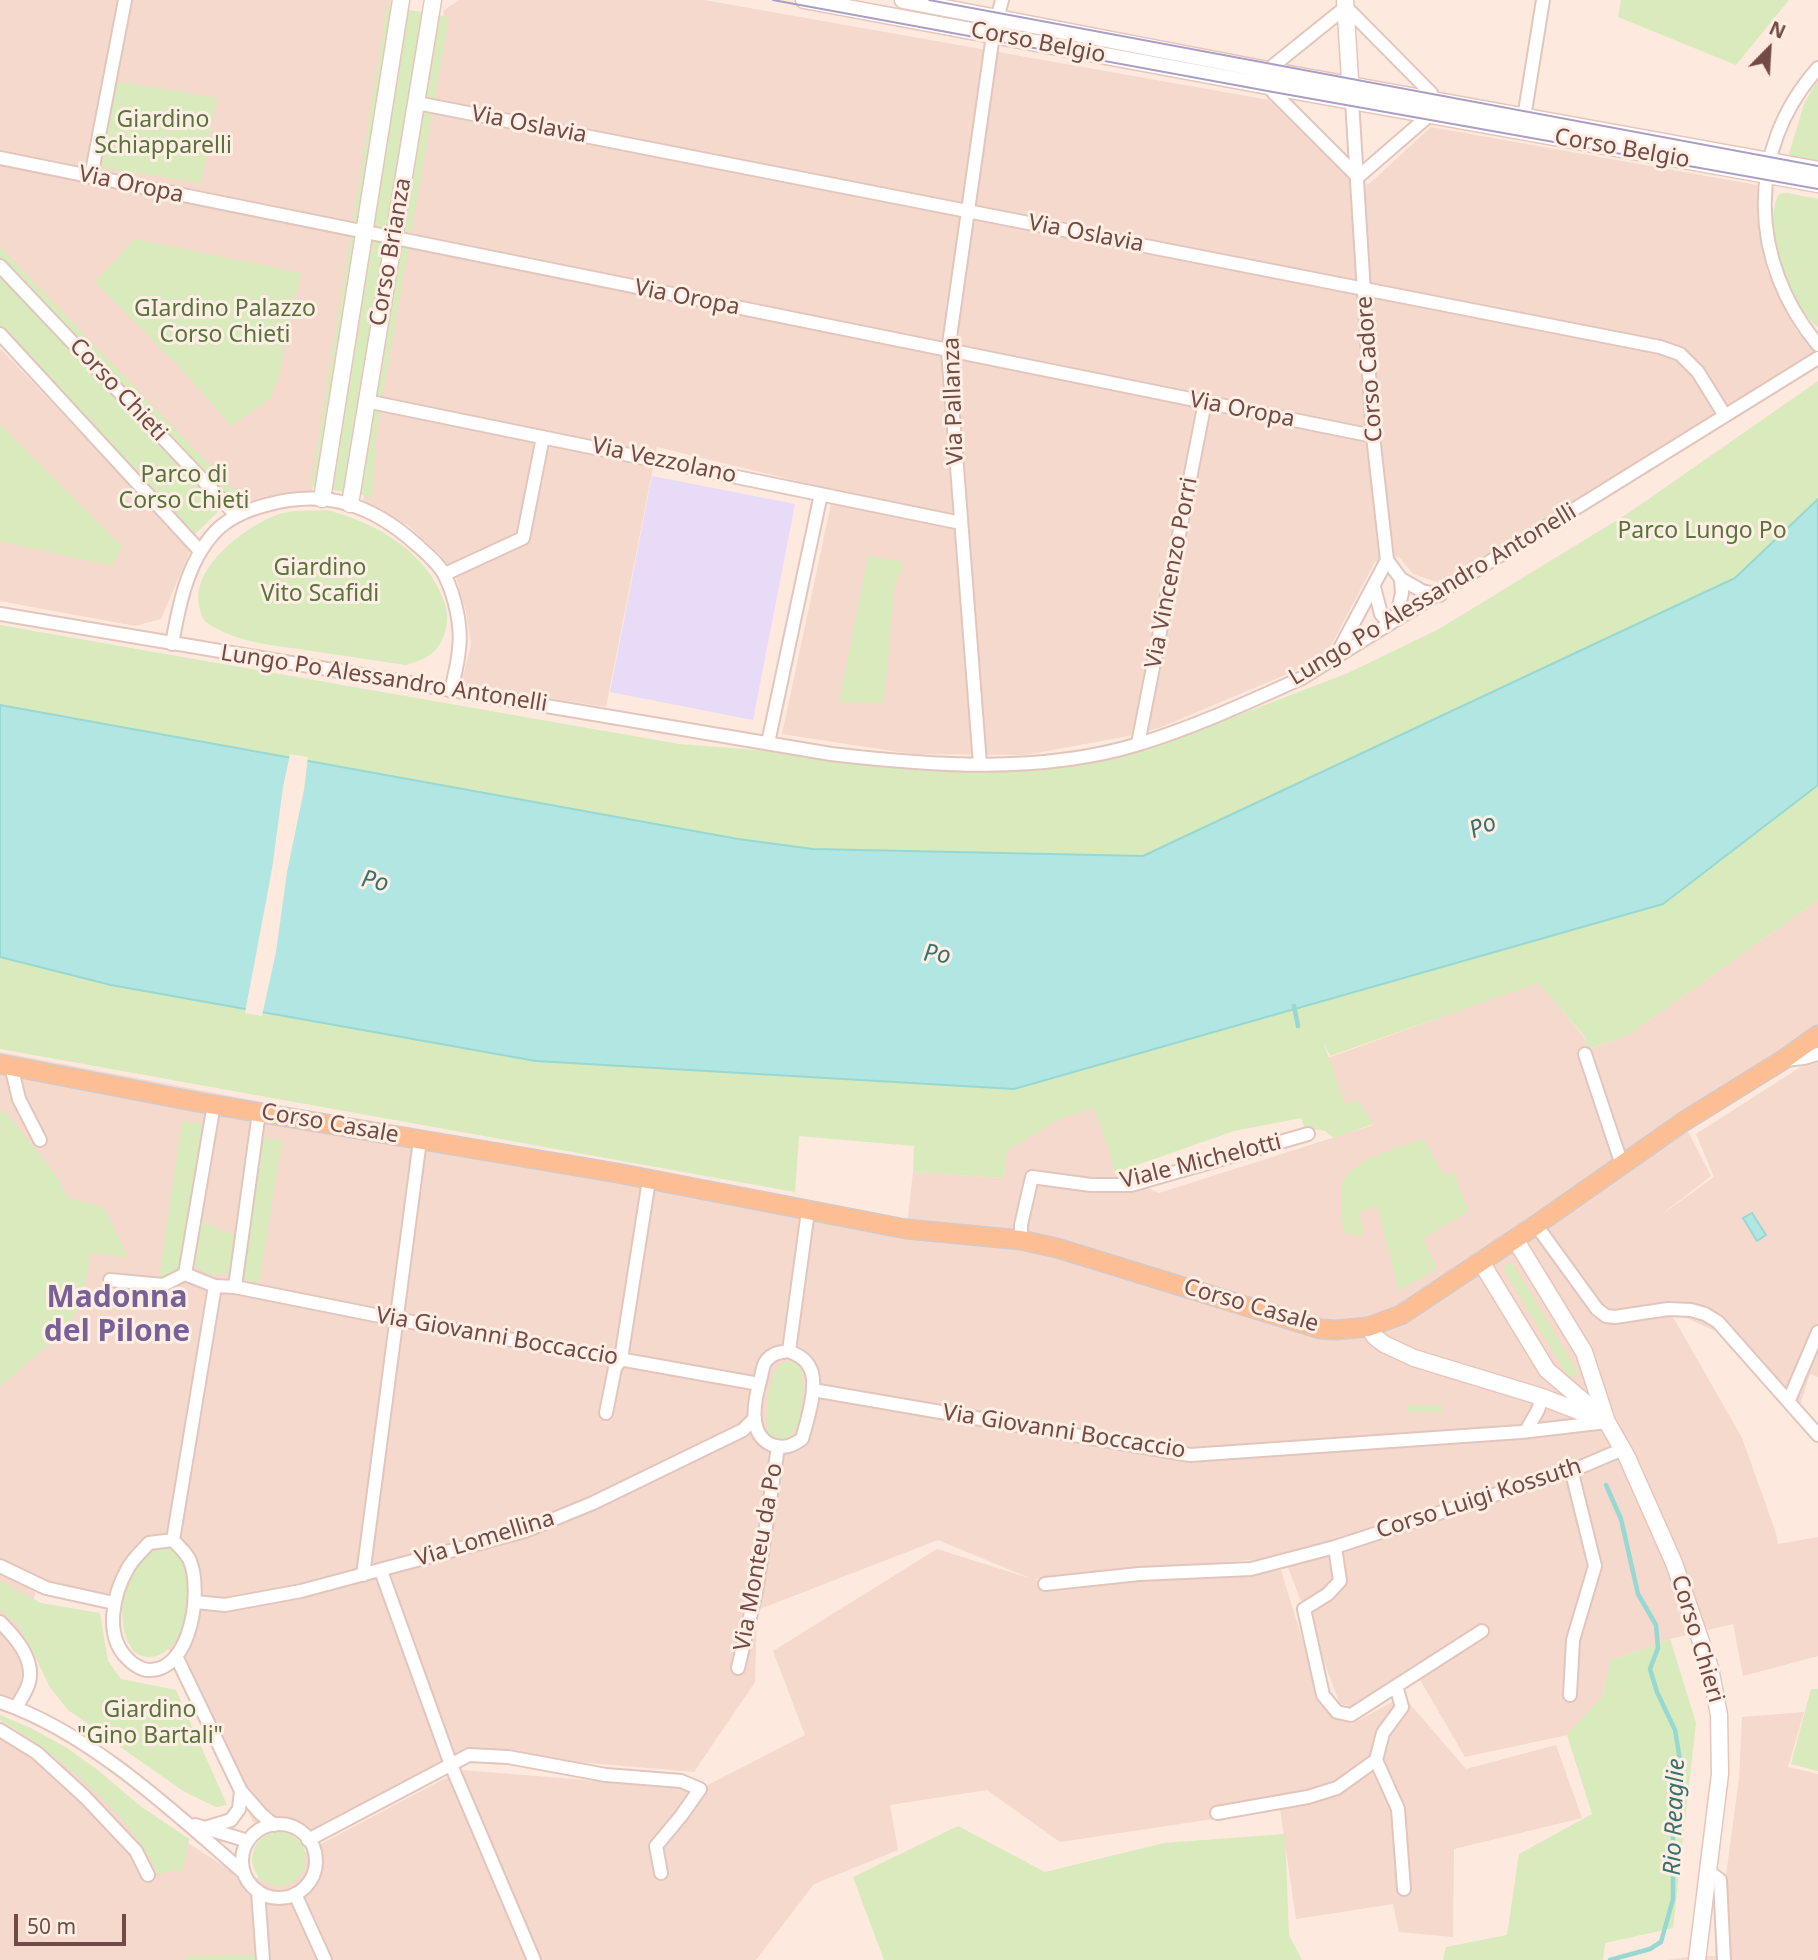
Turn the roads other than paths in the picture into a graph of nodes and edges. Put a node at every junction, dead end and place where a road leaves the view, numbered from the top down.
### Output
1 (125, 0) edge
2 (401, 0) edge
3 (433, 0) edge
4 (804, 0) edge
5 (903, 0) edge
6 (1002, 0) edge
7 (1543, 0) edge
8 (1346, 3) edge
9 (999, 18) junction
10 (993, 35) junction
11 (1818, 68) edge
12 (1273, 79) junction
13 (1351, 93) junction
14 (417, 103) junction
15 (1428, 107) junction
16 (1523, 124) junction
17 (0, 159) edge
18 (1768, 168) junction
19 (1818, 170) edge
20 (91, 177) junction
21 (1358, 177) junction
22 (1818, 184) edge
23 (967, 211) junction
24 (363, 233) junction
25 (392, 239) junction
26 (0, 266) edge
27 (1364, 288) junction
28 (0, 334) edge
29 (1818, 345) edge
30 (948, 351) junction
31 (1818, 358) edge
32 (366, 401) junction
33 (1205, 402) junction
34 (1724, 414) junction
35 (1373, 436) junction
36 (543, 437) junction
37 (821, 494) junction
38 (322, 499) junction
39 (350, 503) junction
40 (236, 515) junction
41 (961, 523) junction
42 (200, 551) junction
43 (1387, 560) junction
44 (445, 574) junction
45 (1401, 579) junction
46 (1374, 587) junction
47 (1440, 595) junction
48 (0, 614) edge
49 (1392, 621) junction
50 (172, 644) junction
51 (1335, 658) junction
52 (451, 691) junction
53 (768, 743) junction
54 (1138, 744) junction
55 (980, 764) junction
56 (1818, 1035) edge
57 (1585, 1054) dead end
58 (1818, 1054) edge
59 (1783, 1060) junction
60 (6, 1065) edge
61 (214, 1104) junction
62 (259, 1112) junction
63 (1308, 1134) dead end
64 (40, 1140) dead end
65 (420, 1140) junction
66 (1622, 1165) junction
67 (649, 1180) junction
68 (808, 1211) junction
69 (1536, 1225) junction
70 (1515, 1239) junction
71 (1021, 1240) junction
72 (1480, 1262) junction
73 (185, 1274) junction
74 (110, 1280) dead end
75 (215, 1286) junction
76 (235, 1287) junction
77 (395, 1319) junction
78 (1368, 1327) junction
79 (1818, 1332) edge
80 (789, 1351) junction
81 (621, 1359) junction
82 (1539, 1359) junction
83 (759, 1384) junction
84 (813, 1390) junction
85 (1542, 1397) junction
86 (1789, 1399) junction
87 (606, 1413) dead end
88 (755, 1418) junction
89 (1607, 1422) junction
90 (1526, 1431) junction
91 (1818, 1435) edge
92 (778, 1447) junction
93 (1623, 1449) junction
94 (1571, 1469) junction
95 (173, 1540) junction
96 (1335, 1547) junction
97 (0, 1566) edge
98 (380, 1571) junction
99 (363, 1575) junction
100 (1045, 1584) dead end
101 (196, 1602) junction
102 (114, 1603) junction
103 (0, 1622) edge
104 (1482, 1631) dead end
105 (176, 1656) junction
106 (738, 1668) dead end
107 (1396, 1686) junction
108 (1570, 1695) dead end
109 (0, 1702) edge
110 (16, 1707) junction
111 (0, 1730) edge
112 (1376, 1760) junction
113 (452, 1765) junction
114 (244, 1795) junction
115 (1217, 1813) dead end
116 (186, 1822) junction
117 (274, 1825) junction
118 (203, 1828) junction
119 (252, 1836) junction
120 (308, 1839) junction
121 (1707, 1870) junction
122 (243, 1872) junction
123 (661, 1874) dead end
124 (148, 1875) dead end
125 (1404, 1889) dead end
126 (258, 1891) junction
127 (295, 1894) junction
128 (263, 1960) edge
129 (325, 1960) edge
130 (534, 1960) edge
131 (1698, 1960) edge
132 (1724, 1960) edge

1 - 20 street
2 - 24 main road, Corso Brianza
3 - 14 main road, Corso Brianza
4 - 10 main road, Corso Belgio
5 - 9 main road, Corso Belgio
6 - 9 street, Via Pallanza
7 - 16 street
8 - 12 street
8 - 13 main road, Corso Cadore
8 - 15 street
9 - 10 street, Via Pallanza
9 - 12 main road, Corso Belgio
10 - 12 main road, Corso Belgio
10 - 23 street, Via Pallanza
11 - 18 street
12 - 13 main road, Corso Belgio
12 - 21 street
13 - 15 main road, Corso Belgio
13 - 21 street, Corso Cadore
14 - 23 street, Via Oslavia
14 - 25 main road, Corso Brianza
15 - 16 main road, Corso Belgio
15 - 21 street
16 - 18 main road, Corso Belgio
17 - 20 street, Via Oropa
18 - 19 main road, Corso Belgio
18 - 22 main road, Corso Belgio
18 - 29 street
20 - 24 street, Via Oropa
21 - 27 street, Corso Cadore
23 - 27 street, Via Oslavia
23 - 30 street, Via Pallanza
24 - 25 street, Via Oropa
24 - 38 main road, Corso Brianza
25 - 30 street, Via Oropa
25 - 32 main road, Corso Brianza
26 - 40 street, Corso Chieti
27 - 34 street, Via Oslavia
27 - 35 street, Corso Cadore
28 - 42 street
30 - 33 street, Via Oropa
30 - 41 street, Via Pallanza
31 - 34 street, Lungo Po Alessandro Antonelli
32 - 36 street, Via Vezzolano
32 - 39 main road, Corso Brianza
33 - 35 street, Via Oropa
33 - 54 street, Via Vincenzo Porri
34 - 47 street, Lungo Po Alessandro Antonelli
35 - 43 street, Corso Cadore
36 - 37 street, Via Vezzolano
36 - 44 street
37 - 41 street, Via Vezzolano
37 - 53 street
38 - 39 street
38 - 40 street
39 - 44 street
40 - 42 street
41 - 55 street, Via Pallanza
42 - 50 street
43 - 45 street, Corso Cadore
43 - 46 street
44 - 52 street
45 - 47 street, Corso Cadore
45 - 49 street
46 - 49 street
46 - 51 street
47 - 49 street, Lungo Po Alessandro Antonelli
48 - 50 street, Lungo Po Alessandro Antonelli
49 - 51 street, Lungo Po Alessandro Antonelli
50 - 52 street, Lungo Po Alessandro Antonelli
51 - 54 street, Lungo Po Alessandro Antonelli
52 - 53 street, Lungo Po Alessandro Antonelli
53 - 55 street, Lungo Po Alessandro Antonelli
54 - 55 street, Lungo Po Alessandro Antonelli
56 - 59 main road, Corso Casale
57 - 66 street
58 - 59 street
59 - 66 main road, Corso Casale
60 - 61 main road, Corso Casale
60 - 64 street, Corso Casale
61 - 62 main road, Corso Casale
61 - 73 street
62 - 65 main road, Corso Casale
62 - 76 street
63 - 71 street, Viale Michelotti
65 - 67 main road, Corso Casale
65 - 77 street
66 - 69 main road, Corso Casale
67 - 68 main road, Corso Casale
67 - 81 street
68 - 71 main road, Corso Casale
68 - 80 street
69 - 70 main road, Corso Casale
69 - 86 street
70 - 72 main road, Corso Casale
70 - 89 main road
71 - 78 main road, Corso Casale
72 - 78 main road, Corso Casale
72 - 82 main road
73 - 74 street
73 - 75 street, Via Giovanni Boccaccio
75 - 76 street, Via Giovanni Boccaccio
75 - 95 street
76 - 77 street, Via Giovanni Boccaccio
77 - 81 street, Via Giovanni Boccaccio
77 - 99 street
78 - 85 main road
79 - 86 street
80 - 83 street
80 - 84 street
81 - 83 street, Via Giovanni Boccaccio
81 - 87 street
82 - 85 main road
82 - 89 main road
83 - 88 street
84 - 90 street, Via Giovanni Boccaccio
84 - 92 street
85 - 89 main road
85 - 90 street
86 - 91 street
88 - 92 street
88 - 98 street, Via Lomellina
89 - 90 street, Via Giovanni Boccaccio
89 - 93 main road, Corso Chieri
92 - 106 street, Via Monteu da Po
93 - 94 street, Corso Luigi Kossuth
93 - 121 main road, Corso Chieri
94 - 96 street, Corso Luigi Kossuth
94 - 108 street
95 - 101 street
95 - 102 street
96 - 100 street, Corso Luigi Kossuth
96 - 107 street
97 - 102 street
98 - 99 street, Via Lomellina
98 - 113 street
99 - 101 street, Via Lomellina
101 - 105 street
102 - 105 street
103 - 110 street
104 - 107 street
105 - 114 street
107 - 112 street
109 - 110 street
110 - 116 street
111 - 124 street
112 - 115 street
112 - 125 street
113 - 120 street
113 - 123 street
113 - 130 street
114 - 117 street
114 - 118 street
114 - 119 street
116 - 118 street
116 - 122 street
117 - 119 street
117 - 120 street
118 - 119 street
119 - 122 street
120 - 127 street
121 - 131 main road, Corso Chieri
121 - 132 street
122 - 126 street
126 - 127 street
126 - 128 street
127 - 129 street

